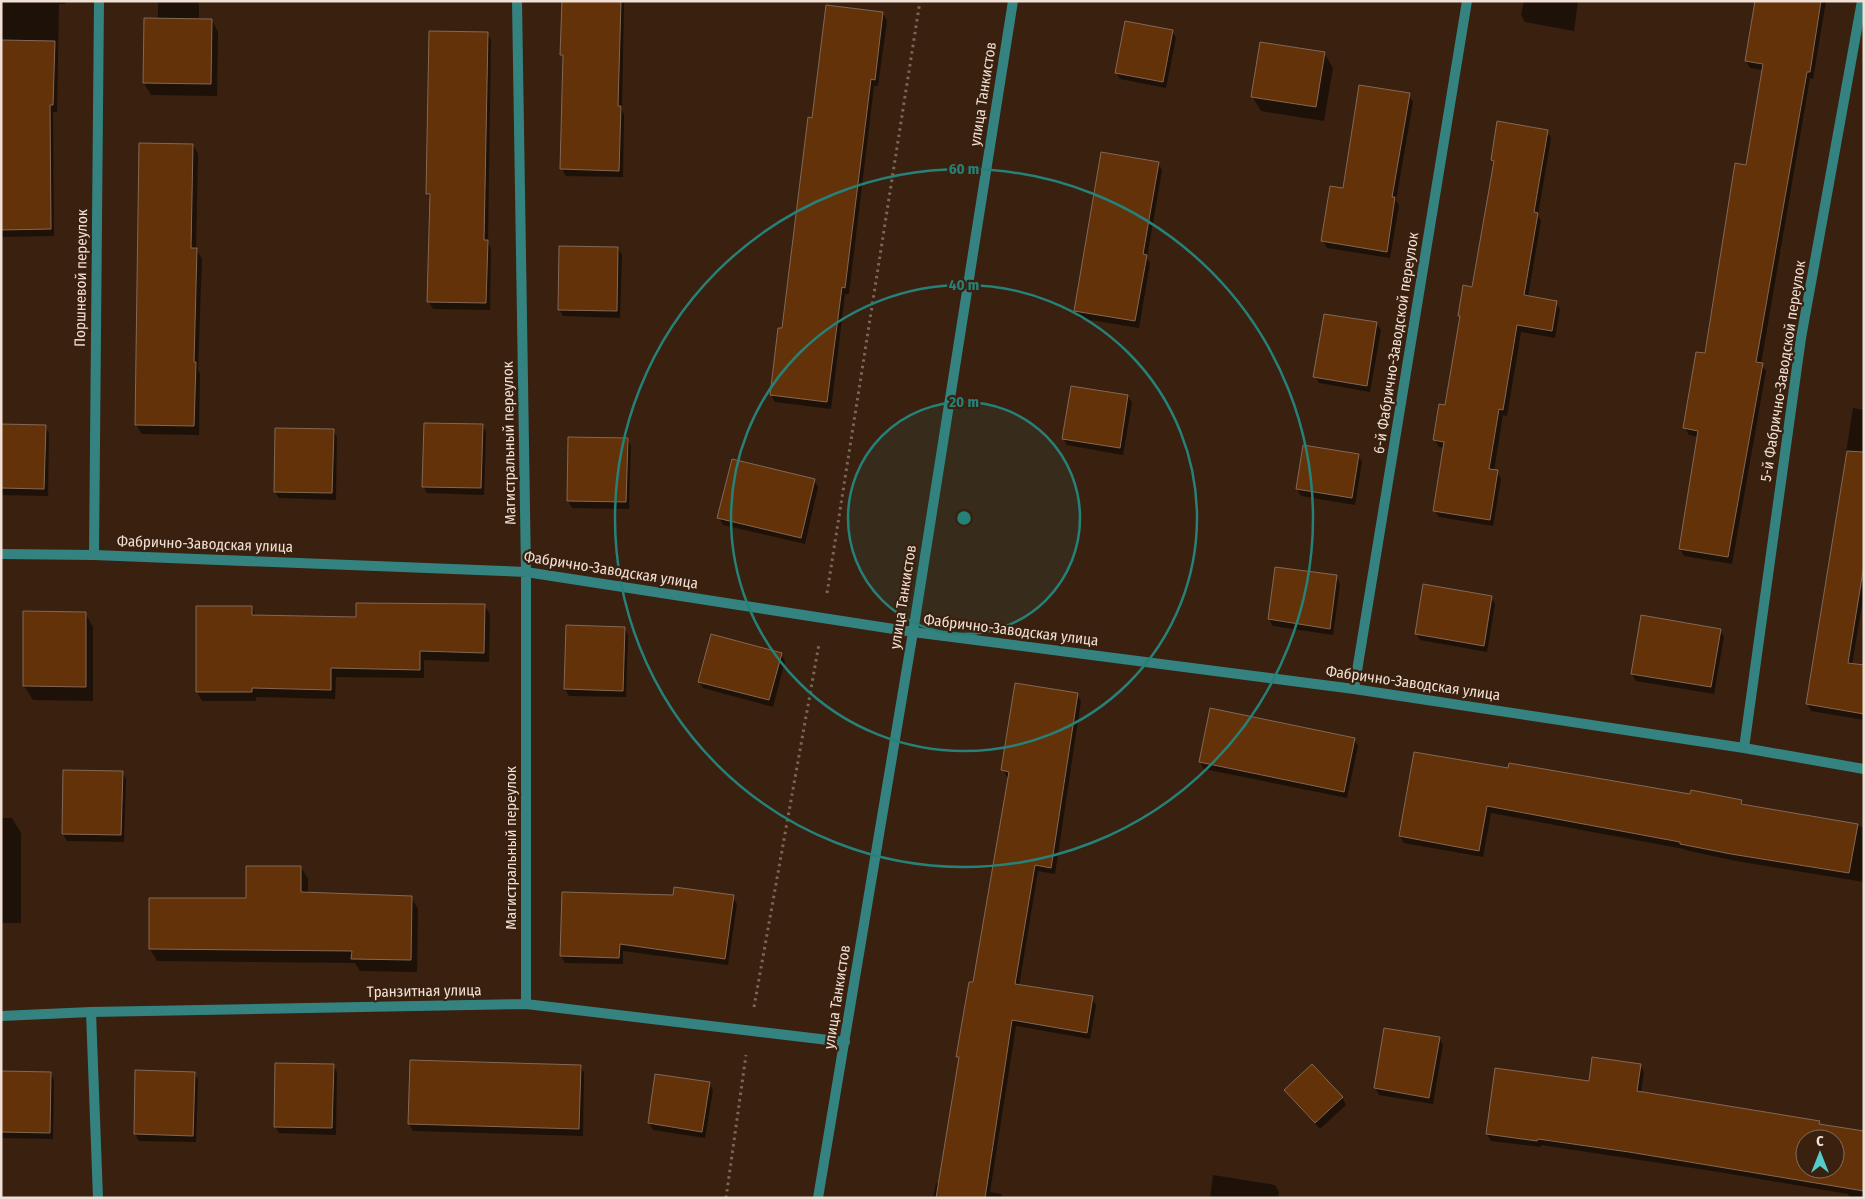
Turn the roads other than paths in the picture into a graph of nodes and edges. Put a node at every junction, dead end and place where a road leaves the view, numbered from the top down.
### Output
1 (99, 1) edge
2 (517, 1) edge
3 (1013, 1) edge
4 (1467, 1) edge
5 (1862, 1) edge
6 (1, 554) edge
7 (94, 555) junction
8 (526, 572) junction
9 (913, 632) junction
10 (1354, 689) junction
11 (1744, 748) junction
12 (1864, 769) edge
13 (526, 1004) junction
14 (92, 1012) junction
15 (1, 1016) edge
16 (845, 1042) junction
17 (98, 1198) edge
18 (818, 1198) edge

1 - 7 street, Поршневой переулок
2 - 8 street, Магистральный переулок
3 - 9 street, улица Танкистов
4 - 10 street, 6-й Фабрично-Заводской переулок
5 - 11 street, 5-й Фабрично-Заводской переулок
6 - 7 street, Фабрично-Заводская улица
7 - 8 street, Фабрично-Заводская улица
8 - 9 street, Фабрично-Заводская улица
8 - 13 street, Магистральный переулок
9 - 10 street, Фабрично-Заводская улица
9 - 16 street, улица Танкистов
10 - 11 street, Фабрично-Заводская улица
11 - 12 street, Фабрично-Заводская улица
13 - 14 street, Транзитная улица
13 - 16 street, Транзитная улица
14 - 15 street, Транзитная улица
14 - 17 street
16 - 18 street, улица Танкистов

